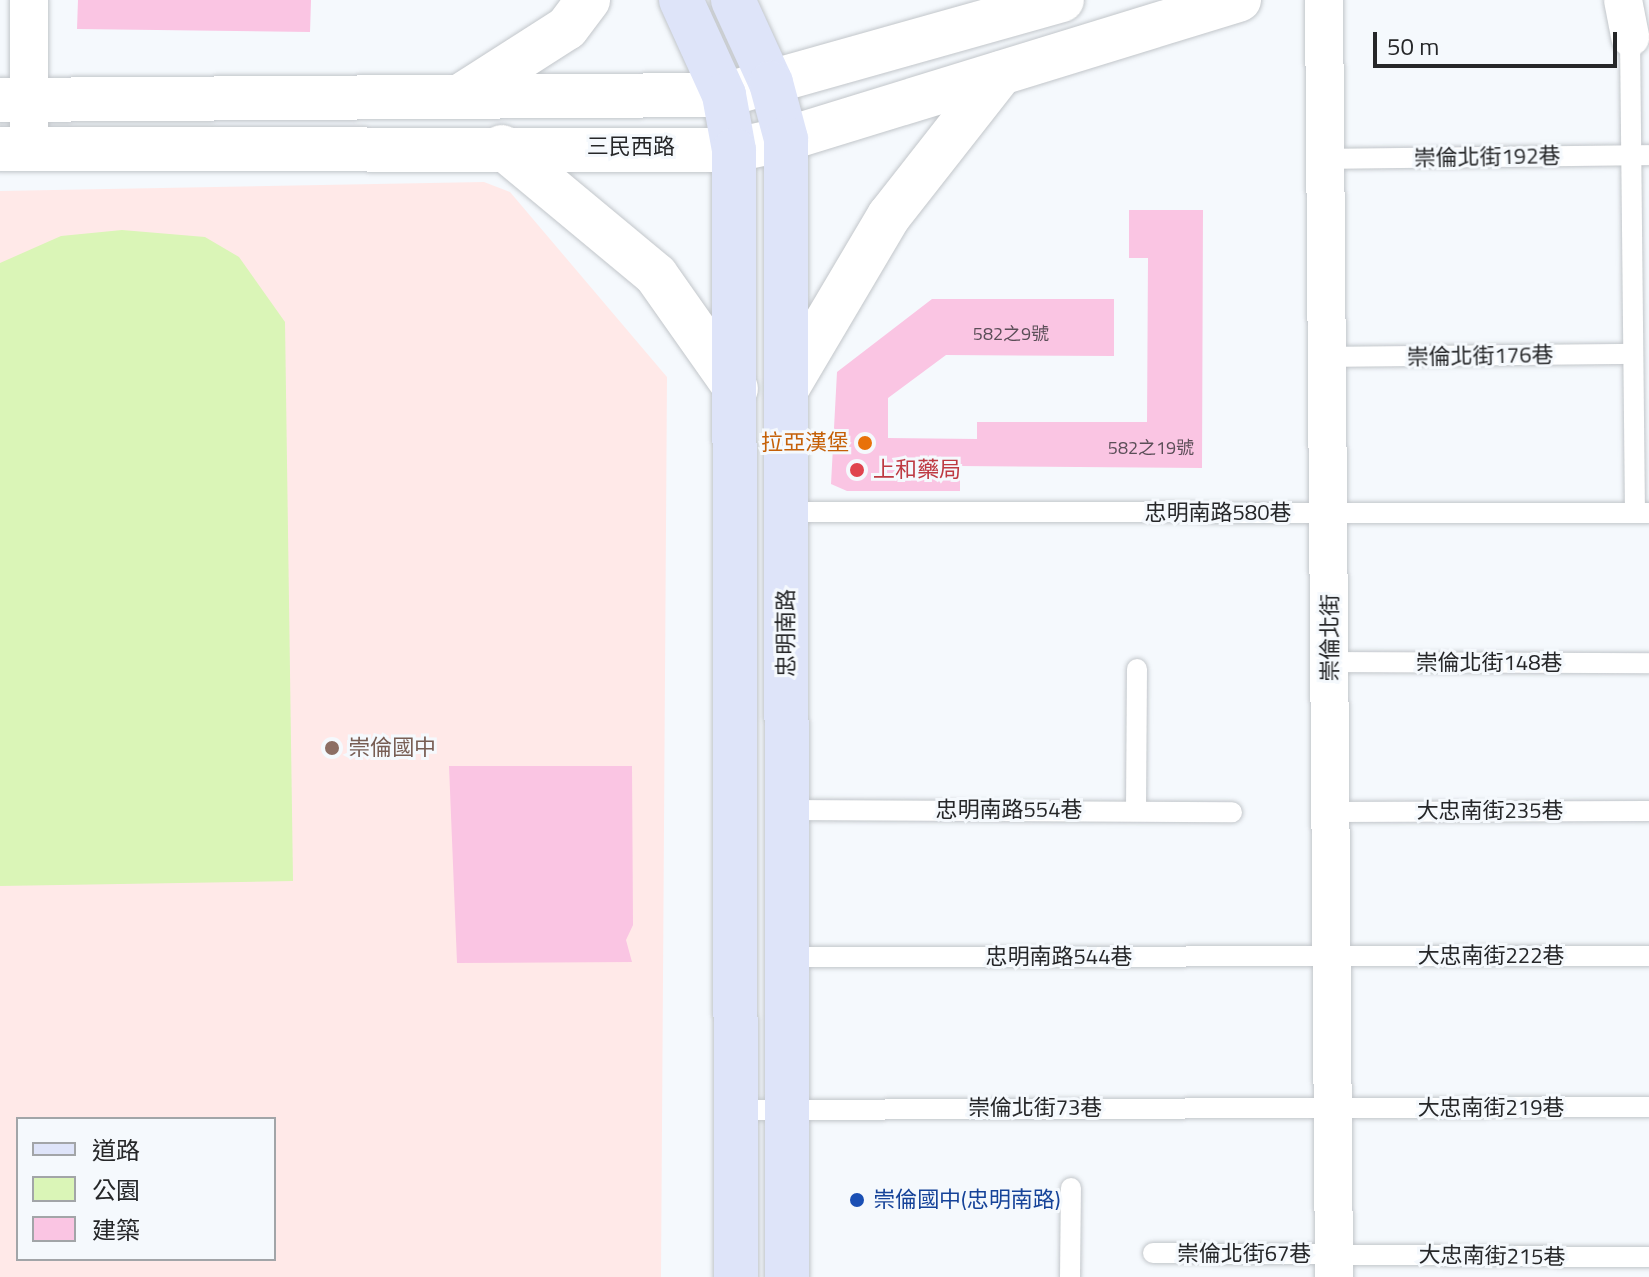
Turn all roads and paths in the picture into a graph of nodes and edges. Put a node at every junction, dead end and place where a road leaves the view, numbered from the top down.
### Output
1 (29, 0) edge
2 (588, 0) edge
3 (681, 0) edge
4 (733, 0) edge
5 (949, 0) edge
6 (1062, 0) edge
7 (1239, 0) edge
8 (1324, 0) edge
9 (1623, 0) edge
10 (1003, 18) junction
11 (1630, 37) joint
12 (1001, 73) junction
13 (771, 83) junction
14 (724, 95) junction
15 (459, 97) junction
16 (14, 100) edge
17 (786, 139) junction
18 (502, 147) junction
19 (14, 149) edge
20 (734, 150) junction
21 (1640, 155) edge
22 (1326, 159) junction
23 (1633, 354) junction
24 (1327, 357) junction
25 (736, 389) junction
26 (786, 390) junction
27 (786, 512) junction
28 (1329, 513) junction
29 (1642, 513) edge
30 (1330, 662) junction
31 (1649, 663) edge
32 (1137, 669) dead end
33 (787, 810) junction
34 (1136, 811) junction
35 (1649, 811) edge
36 (1232, 812) dead end
37 (1331, 812) junction
38 (1649, 956) edge
39 (787, 957) junction
40 (1332, 957) junction
41 (787, 1107) junction
42 (1649, 1107) edge
43 (1333, 1108) junction
44 (736, 1110) junction
45 (1071, 1188) dead end
46 (1153, 1253) dead end
47 (1649, 1257) edge
48 (1334, 1266) edge
49 (736, 1277) edge
50 (787, 1277) edge
51 (1070, 1277) edge

1 - 16 street
2 - 15 street
3 - 14 main road
4 - 13 main road, 忠明南路
5 - 10 street
6 - 10 street
7 - 12 street, 三民西路
8 - 22 street, 崇倫北街
9 - 11 street
10 - 13 street
11 - 21 lane
12 - 17 street, 三民西路
12 - 26 street
13 - 14 street
13 - 17 main road, 忠明南路
14 - 15 street
14 - 20 main road
15 - 16 street
16 - 19 street
17 - 20 street, 三民西路
17 - 26 main road, 忠明南路
18 - 19 street, 三民西路
18 - 20 street, 三民西路
18 - 25 street
20 - 25 main road
21 - 22 lane, 崇倫北街192巷
21 - 23 lane
22 - 24 street, 崇倫北街
23 - 24 lane, 崇倫北街176巷
23 - 29 lane
24 - 28 street, 崇倫北街
25 - 44 main road
26 - 27 main road, 忠明南路
27 - 28 lane, 忠明南路580巷
27 - 33 main road, 忠明南路
28 - 29 lane, 忠明南路580巷
28 - 30 street, 崇倫北街
30 - 31 lane, 崇倫北街148巷
30 - 37 street, 崇倫北街
32 - 34 lane
33 - 34 lane, 忠明南路554巷
33 - 39 main road, 忠明南路
34 - 36 lane, 忠明南路554巷
35 - 37 lane, 大忠南街235巷
37 - 40 street, 崇倫北街
38 - 40 lane, 大忠南街222巷
39 - 40 lane, 忠明南路544巷
39 - 41 main road, 忠明南路
40 - 43 street, 崇倫北街
41 - 43 lane, 崇倫北街73巷
41 - 44 lane, 崇倫北街73巷
41 - 50 main road, 忠明南路
42 - 43 lane, 大忠南街219巷
43 - 48 street, 崇倫北街
44 - 49 main road
45 - 51 lane
46 - 48 lane, 崇倫北街67巷
47 - 48 lane, 大忠南街215巷

